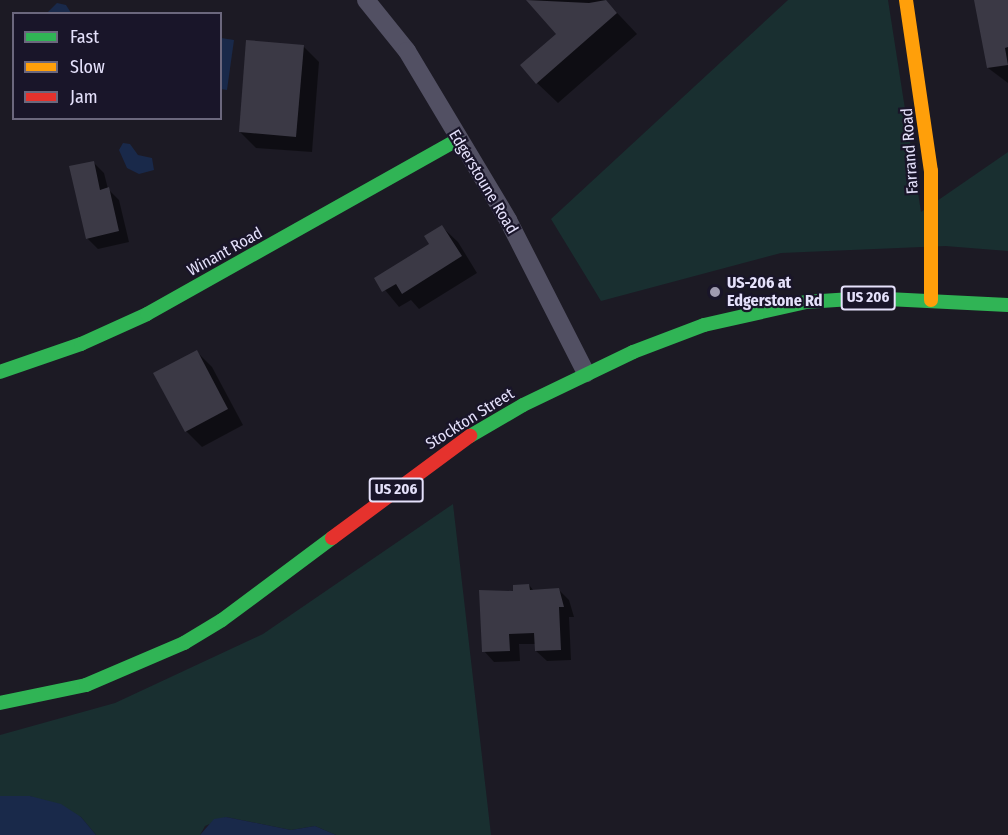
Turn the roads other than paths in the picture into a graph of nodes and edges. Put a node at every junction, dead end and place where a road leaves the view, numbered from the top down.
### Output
1 (366, 0) edge
2 (906, 0) edge
3 (457, 140) junction
4 (930, 300) junction
5 (1008, 305) edge
6 (0, 372) edge
7 (585, 373) junction
8 (0, 703) edge

1 - 3 street, Edgerstoune Road
2 - 4 main road, Farrand Road
3 - 6 main road, Winant Road
3 - 7 street, Edgerstoune Road
4 - 5 main road, Stockton Street / US 206
4 - 7 main road, Stockton Street / US 206
7 - 8 main road, Stockton Street / US 206

